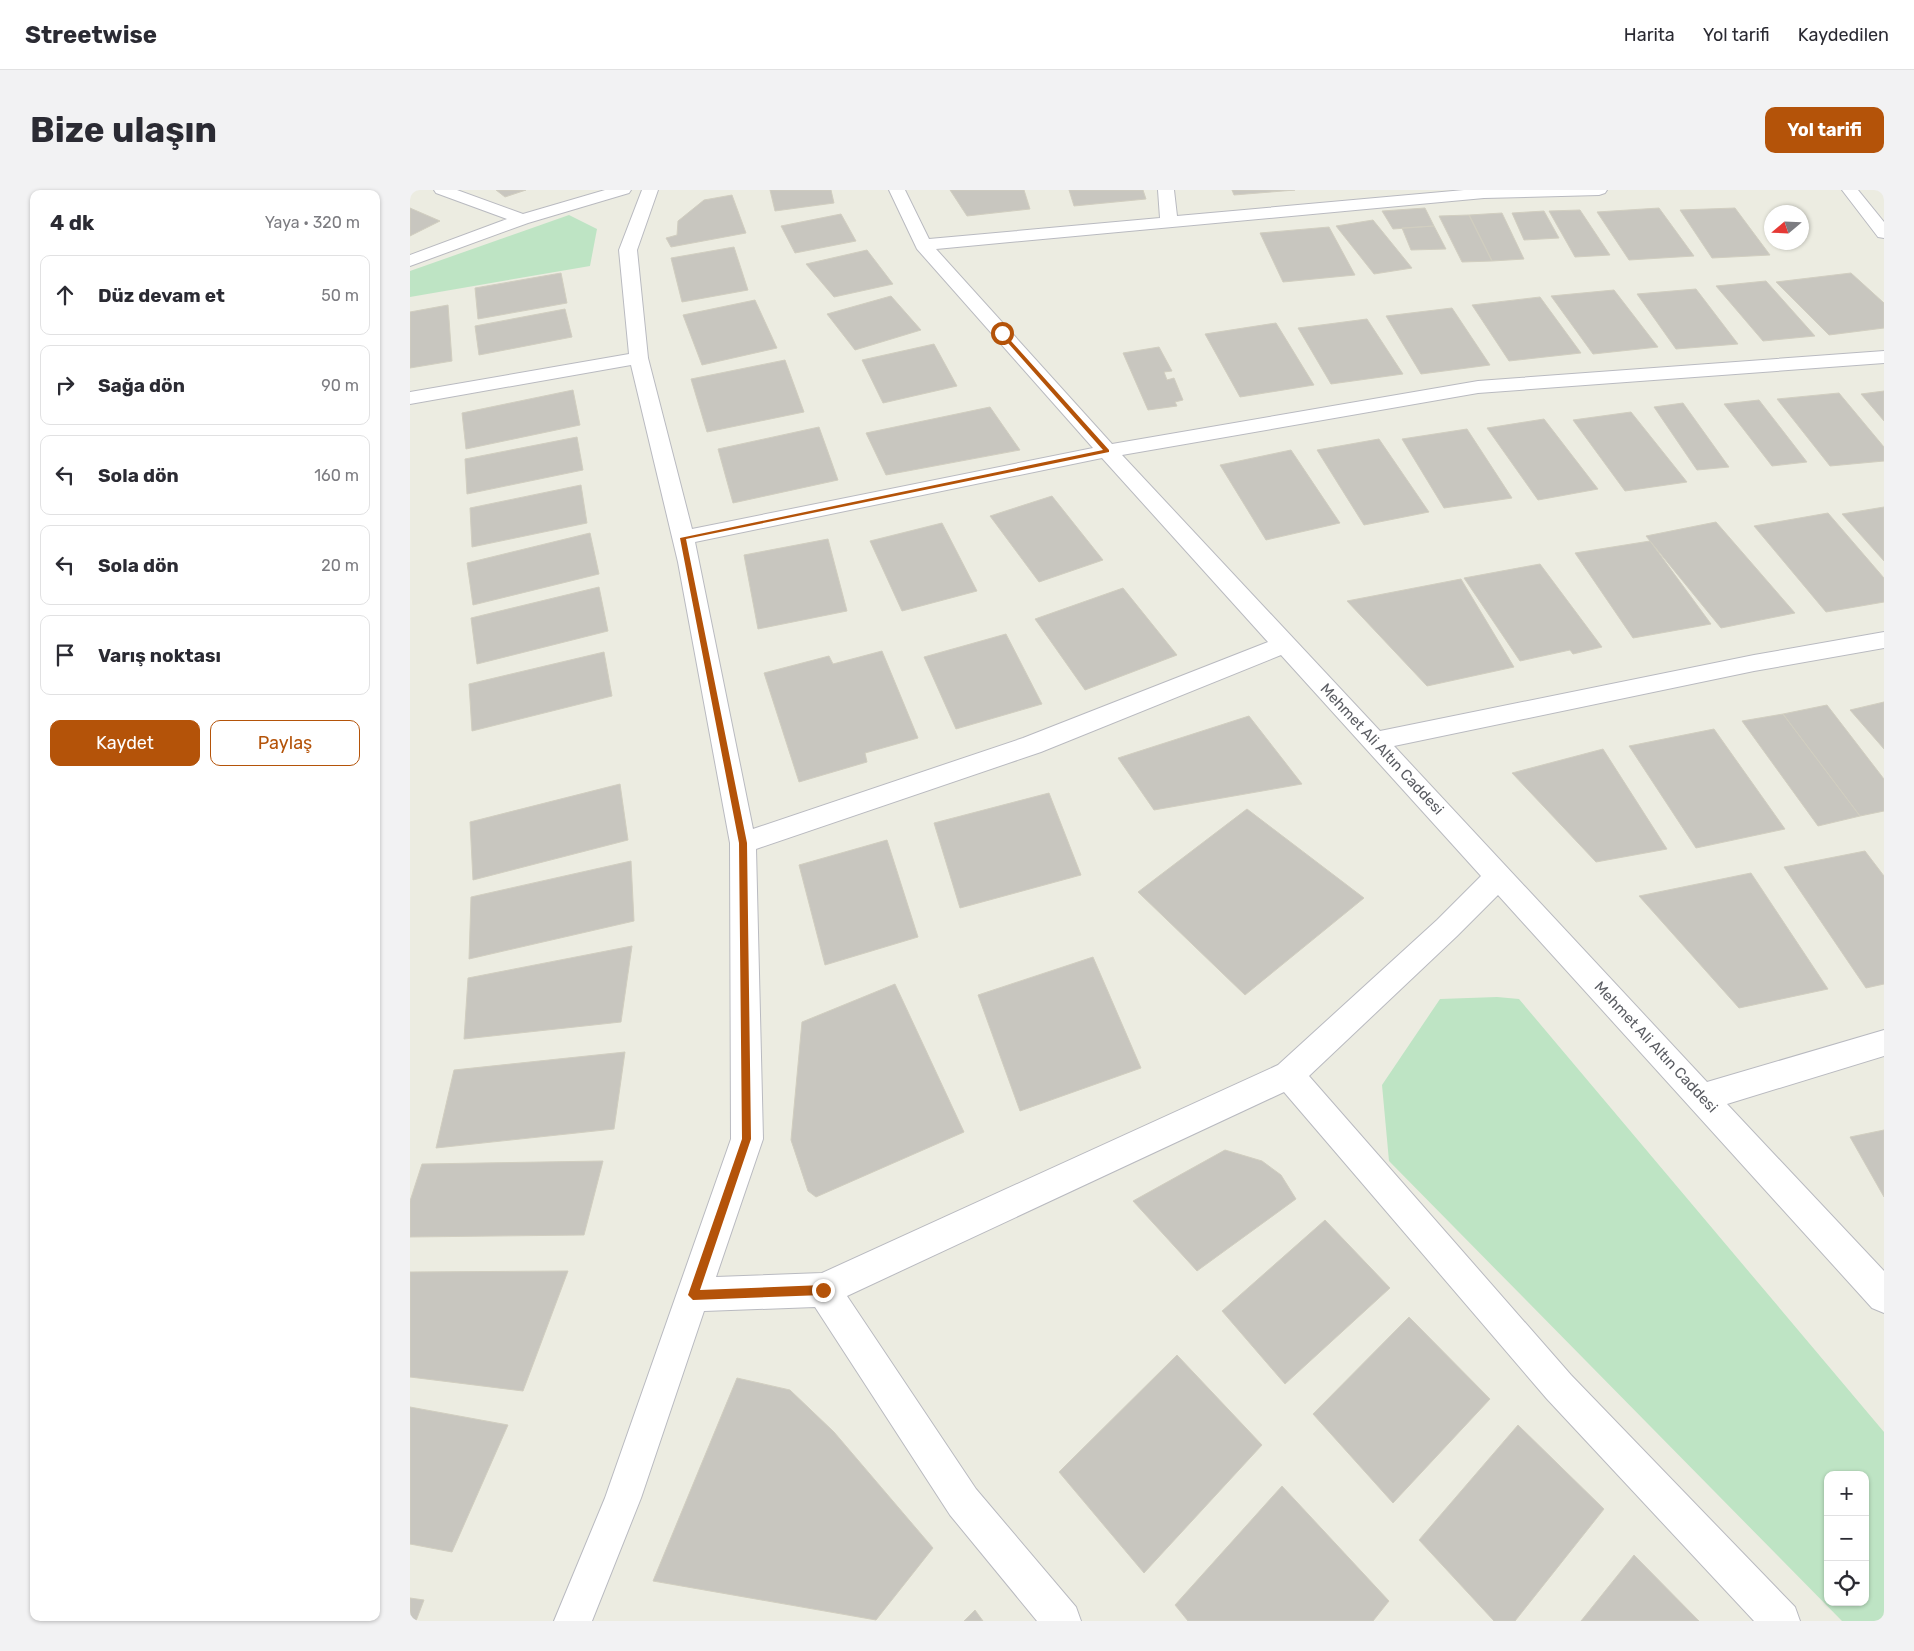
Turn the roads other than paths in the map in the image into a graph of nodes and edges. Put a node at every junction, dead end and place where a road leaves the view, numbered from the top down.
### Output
1 (442, 190) edge
2 (623, 190) edge
3 (650, 190) edge
4 (897, 190) edge
5 (1166, 190) edge
6 (1599, 190) edge
7 (1850, 190) edge
8 (1483, 192) edge
9 (522, 219) junction
10 (1169, 223) junction
11 (1884, 233) edge
12 (923, 245) junction
13 (410, 261) edge
14 (1884, 357) edge
15 (639, 358) junction
16 (410, 398) edge
17 (1107, 451) junction
18 (683, 538) junction
19 (1884, 640) edge
20 (1285, 644) junction
21 (1376, 741) junction
22 (743, 843) junction
23 (1499, 876) junction
24 (1884, 1043) edge
25 (1288, 1075) junction
26 (1703, 1097) junction
27 (823, 1290) junction
28 (693, 1295) junction
29 (1884, 1296) edge
30 (573, 1621) edge
31 (1062, 1621) edge
32 (1781, 1621) edge

1 - 9 street
2 - 9 street
3 - 15 street
4 - 12 street, Mehmet Ali Altın Caddesi
5 - 10 street
6 - 8 street
7 - 11 street
8 - 10 street
9 - 13 street
10 - 12 street
12 - 17 street, Mehmet Ali Altın Caddesi
14 - 17 street
15 - 16 street
15 - 18 street
17 - 18 street
17 - 20 street, Mehmet Ali Altın Caddesi
18 - 22 street
19 - 21 street
20 - 21 street, Mehmet Ali Altın Caddesi
20 - 22 street
21 - 23 street, Mehmet Ali Altın Caddesi
22 - 28 street
23 - 25 street
23 - 26 street, Mehmet Ali Altın Caddesi
24 - 26 street
25 - 27 street
25 - 32 street
26 - 29 street, Mehmet Ali Altın Caddesi
27 - 28 street
27 - 31 street
28 - 30 street

